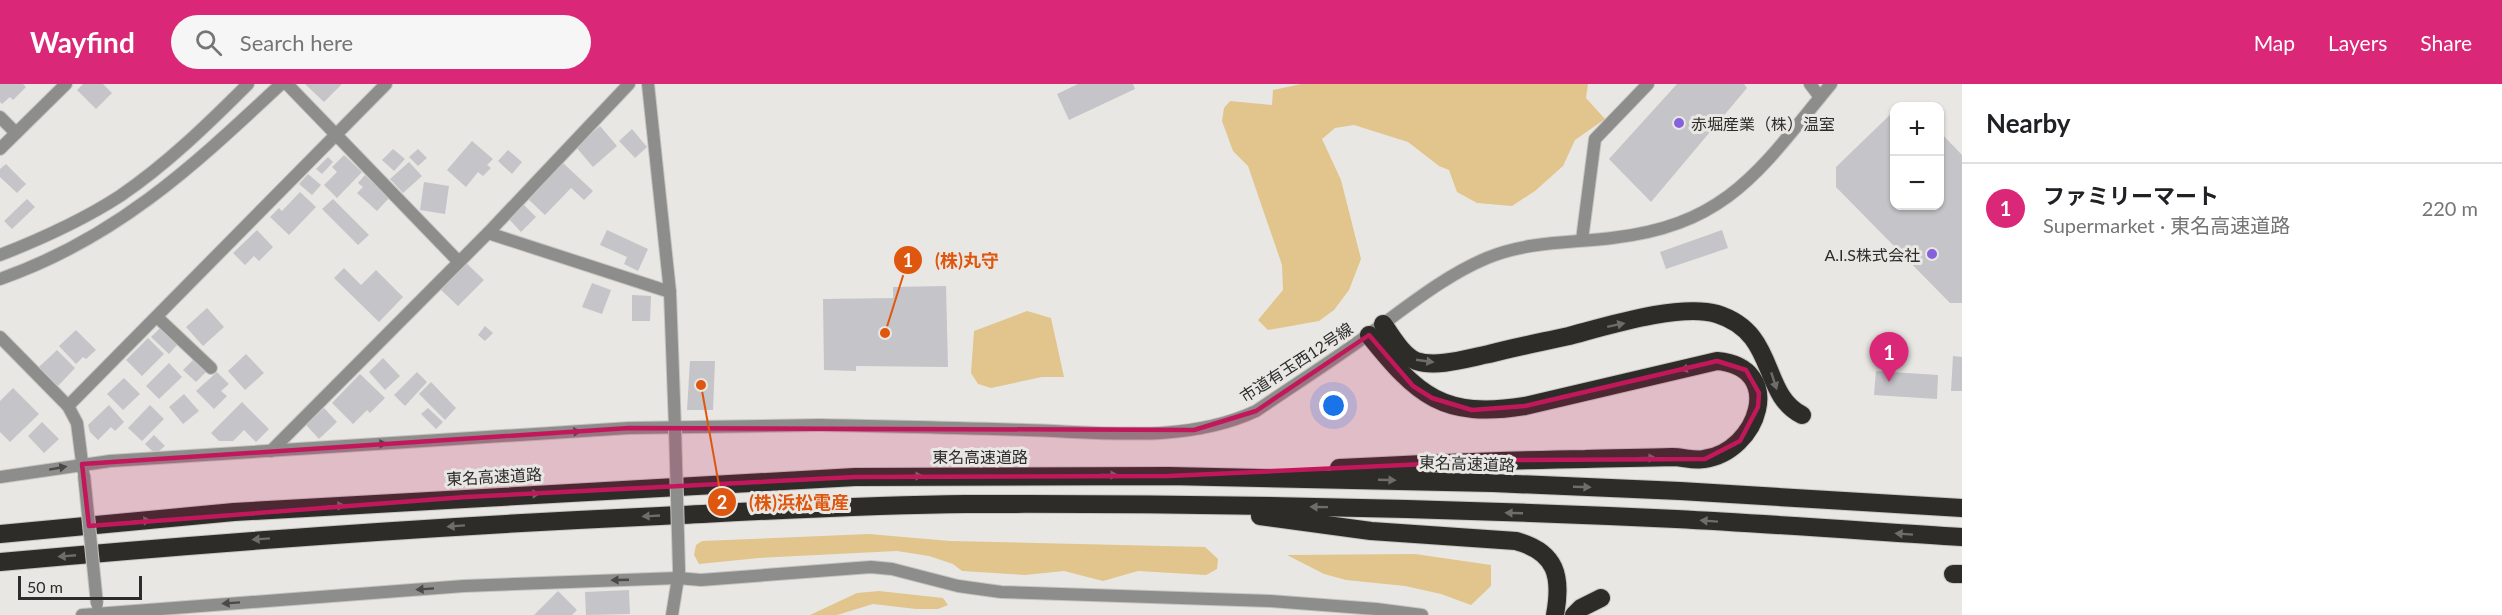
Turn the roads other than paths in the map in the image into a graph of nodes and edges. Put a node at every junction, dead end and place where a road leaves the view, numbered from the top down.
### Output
1 (66, 84) edge
2 (248, 84) edge
3 (281, 84) edge
4 (287, 84) edge
5 (386, 84) edge
6 (629, 84) edge
7 (648, 84) edge
8 (1648, 84) edge
9 (1810, 84) edge
10 (1831, 84) edge
11 (1820, 98) junction
12 (0, 117) edge
13 (16, 133) junction
14 (337, 133) junction
15 (0, 149) edge
16 (488, 233) junction
17 (1582, 240) junction
18 (0, 255) edge
19 (459, 262) junction
20 (0, 279) edge
21 (670, 292) junction
22 (157, 317) junction
23 (1376, 330) junction
24 (0, 337) edge
25 (211, 368) dead end
26 (68, 406) junction
27 (1802, 415) dead end
28 (675, 428) junction
29 (271, 451) junction
30 (83, 469) junction
31 (1169, 476) junction
32 (0, 477) edge
33 (1168, 505) junction
34 (1962, 508) edge
35 (0, 534) edge
36 (1962, 537) edge
37 (0, 562) edge
38 (678, 574) junction
39 (1601, 598) dead end
40 (97, 611) edge
41 (82, 615) edge
42 (672, 615) edge
43 (1422, 615) edge
44 (1555, 615) edge
45 (1574, 615) edge

1 - 13 street
2 - 18 street
3 - 20 street
4 - 14 street
5 - 14 street
6 - 16 street
7 - 21 street
8 - 17 street
9 - 11 street
10 - 11 street, 市道有玉西12号線
11 - 17 street, 市道有玉西12号線
12 - 13 street
13 - 15 street
14 - 19 street
14 - 22 street
16 - 19 street
16 - 21 street
17 - 23 street, 市道有玉西12号線
19 - 29 street
21 - 28 street
22 - 25 street
22 - 26 street
23 -> 27 highway
23 - 28 street, 市道有玉西12号線
31 -> 23 highway
24 - 26 street
26 - 30 street
29 -> 28 street, 市道有玉西12号線
28 - 38 street, bridge
29 - 30 street, 市道有玉西12号線
32 -> 30 street, 市道有玉西12号線
30 - 40 street, bridge
31 -> 34 highway, 東名高速道路
35 -> 31 highway, 東名高速道路
36 -> 33 highway
33 -> 37 highway
33 - 44 highway
38 -> 40 street
38 - 42 street
38 - 43 street
39 - 45 highway
40 - 41 street

